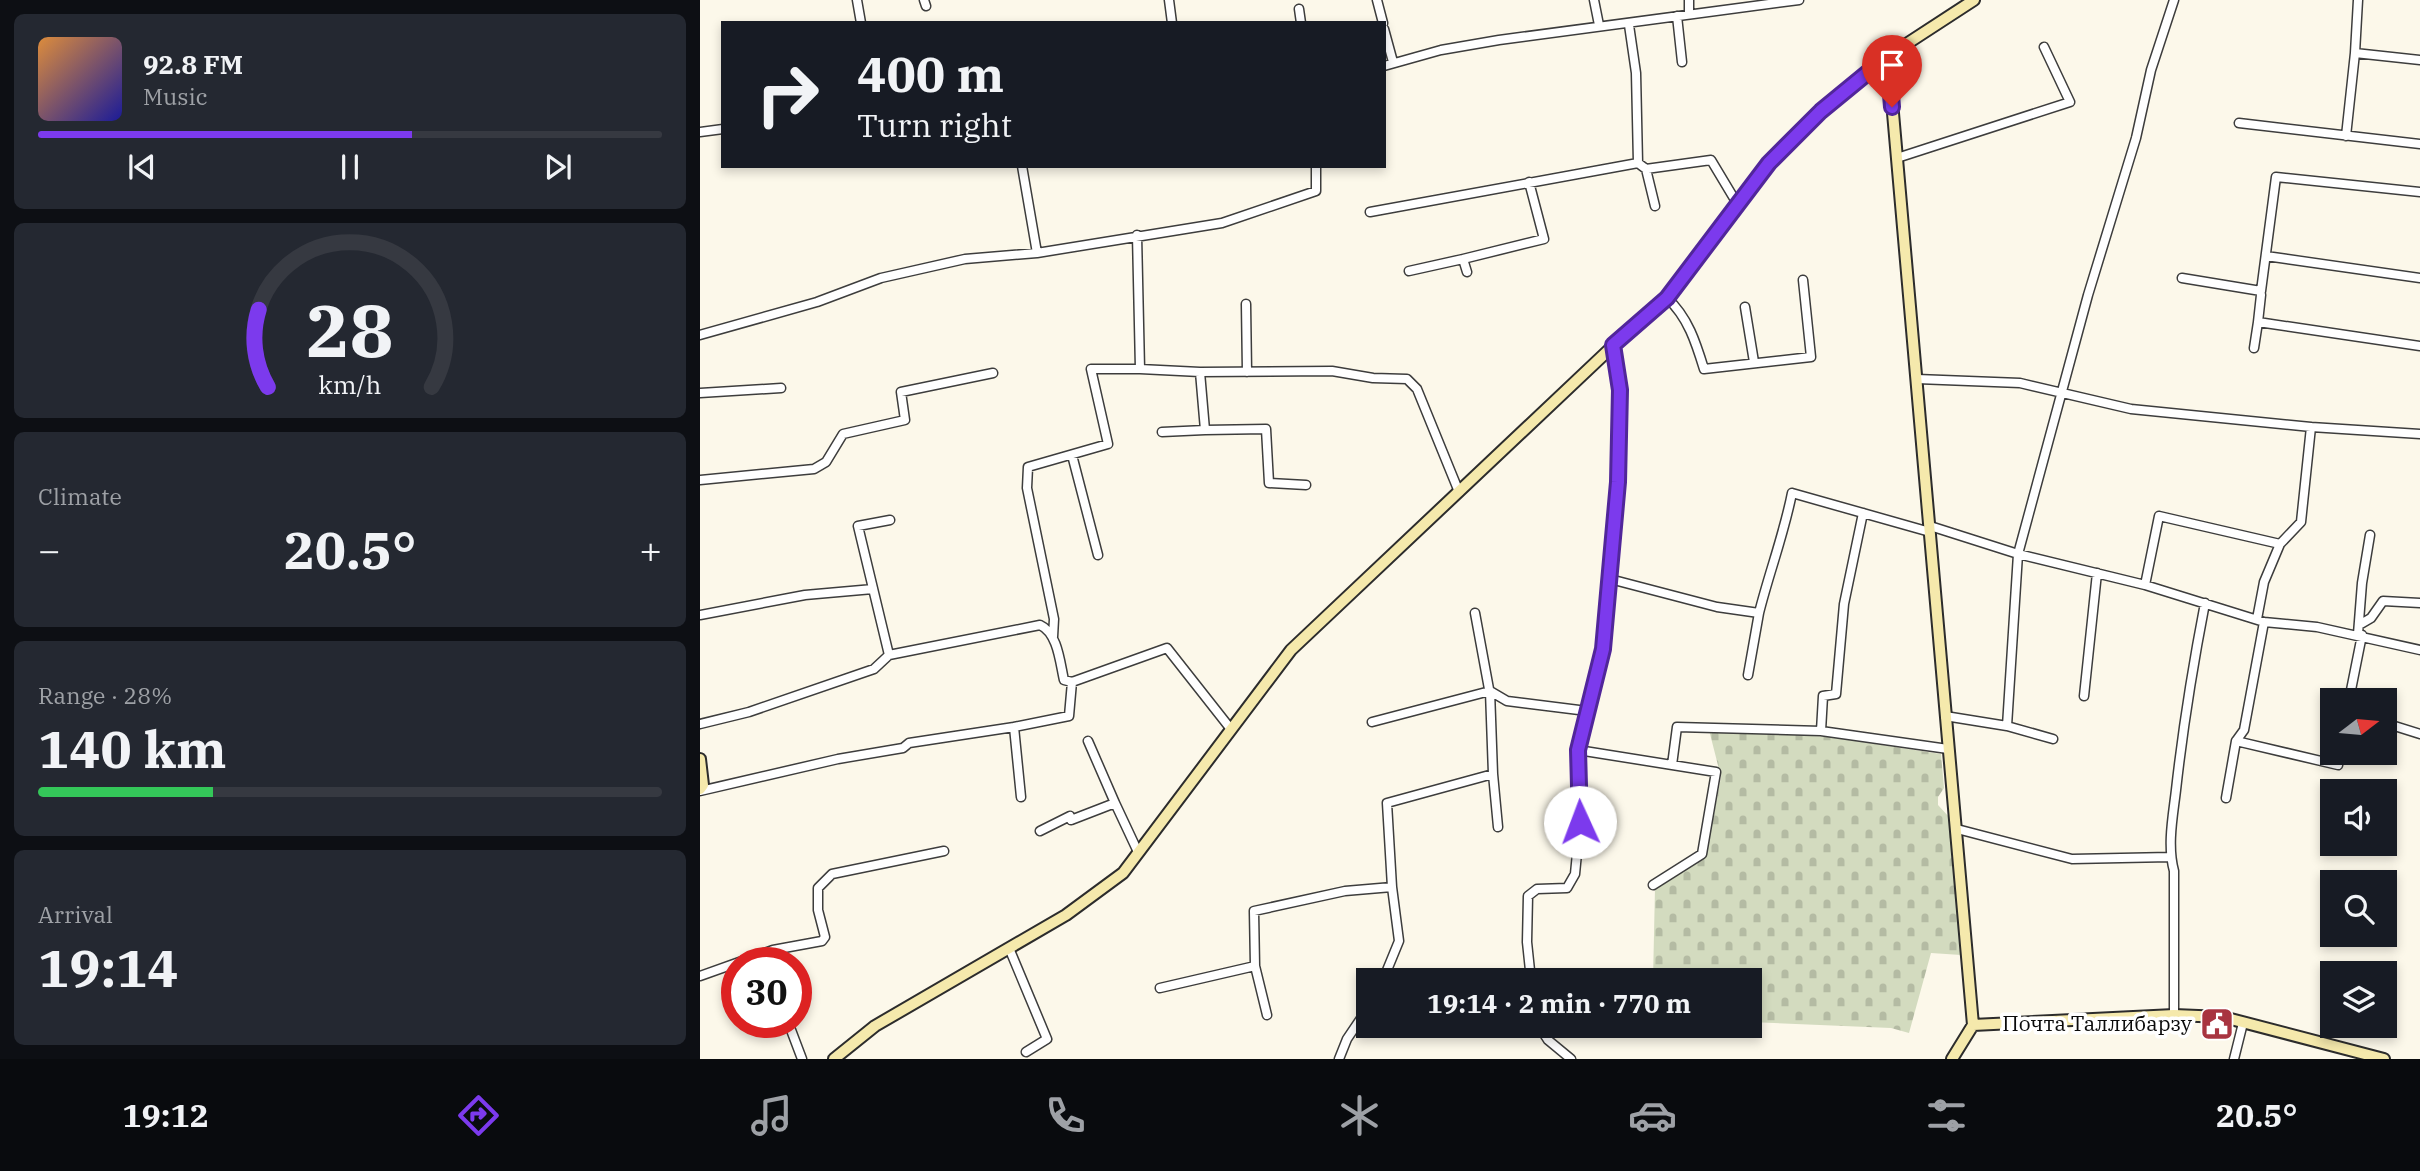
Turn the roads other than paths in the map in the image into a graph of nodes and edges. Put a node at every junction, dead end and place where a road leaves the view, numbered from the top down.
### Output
1 (858, 0) edge
2 (1170, 0) edge
3 (1377, 0) edge
4 (1594, 0) edge
5 (1689, 0) edge
6 (1799, 0) edge
7 (1974, 0) edge
8 (2174, 0) edge
9 (2358, 0) edge
10 (1298, 9) dead end
11 (1689, 14) junction
12 (1676, 16) junction
13 (861, 21) edge
14 (1172, 21) edge
15 (1301, 21) edge
16 (1382, 21) edge
17 (1599, 25) junction
18 (1629, 25) junction
19 (1386, 43) edge
20 (2045, 47) dead end
21 (2355, 53) junction
22 (1888, 56) junction
23 (2420, 60) edge
24 (1682, 62) dead end
25 (1389, 64) edge
26 (2239, 123) dead end
27 (721, 130) edge
28 (700, 132) edge
29 (2346, 136) junction
30 (2420, 144) edge
31 (1897, 158) junction
32 (1638, 163) junction
33 (1022, 168) edge
34 (1315, 168) edge
35 (1646, 169) junction
36 (1529, 182) junction
37 (2420, 192) edge
38 (1738, 205) junction
39 (1654, 206) dead end
40 (1370, 212) dead end
41 (1138, 235) junction
42 (1037, 253) junction
43 (2266, 256) junction
44 (1463, 259) junction
45 (1409, 271) dead end
46 (1467, 272) dead end
47 (2182, 278) dead end
48 (2420, 278) edge
49 (1803, 280) dead end
50 (2261, 295) dead end
51 (1667, 298) junction
52 (1246, 304) dead end
53 (1745, 307) dead end
54 (2258, 323) junction
55 (700, 335) edge
56 (1613, 345) junction
57 (2420, 346) edge
58 (2254, 348) dead end
59 (1754, 362) junction
60 (1140, 369) junction
61 (1200, 372) junction
62 (1247, 372) junction
63 (993, 373) dead end
64 (1917, 379) junction
65 (781, 388) dead end
66 (700, 393) edge
67 (2061, 394) junction
68 (2311, 427) junction
69 (1205, 430) junction
70 (1162, 432) dead end
71 (2420, 434) edge
72 (1072, 455) junction
73 (700, 480) edge
74 (1306, 485) dead end
75 (1459, 492) junction
76 (1863, 513) junction
77 (890, 520) dead end
78 (1930, 529) junction
79 (2370, 535) dead end
80 (2280, 544) junction
81 (2018, 554) junction
82 (1098, 555) dead end
83 (2097, 573) junction
84 (1610, 579) junction
85 (2145, 585) junction
86 (873, 589) junction
87 (2206, 603) junction
88 (2420, 603) edge
89 (1475, 613) dead end
90 (1759, 613) junction
91 (700, 615) edge
92 (2260, 620) junction
93 (2360, 631) junction
94 (1053, 637) junction
95 (2420, 650) edge
96 (889, 656) junction
97 (1748, 675) dead end
98 (1072, 682) junction
99 (2351, 688) edge
100 (1489, 690) junction
101 (2084, 696) dead end
102 (1587, 711) junction
103 (1945, 716) junction
104 (1372, 722) dead end
105 (700, 724) edge
106 (2007, 726) junction
107 (1014, 727) junction
108 (2398, 727) edge
109 (1230, 728) junction
110 (1821, 731) junction
111 (2420, 734) edge
112 (2053, 739) dead end
113 (1088, 741) dead end
114 (2236, 741) junction
115 (1948, 748) junction
116 (1578, 750) junction
117 (700, 759) edge
118 (2320, 761) edge
119 (1671, 765) junction
120 (1493, 774) junction
121 (700, 790) edge
122 (1021, 797) dead end
123 (2225, 798) dead end
124 (1115, 803) junction
125 (1499, 827) dead end
126 (1957, 829) junction
127 (1040, 831) dead end
128 (944, 851) dead end
129 (1138, 852) junction
130 (2170, 857) junction
131 (1653, 885) dead end
132 (1392, 887) junction
133 (1009, 948) junction
134 (1255, 966) junction
135 (1389, 968) edge
136 (1530, 968) edge
137 (700, 976) edge
138 (1160, 988) dead end
139 (1267, 1015) dead end
140 (2174, 1015) junction
141 (2243, 1023) junction
142 (1356, 1026) edge
143 (1973, 1026) junction
144 (794, 1038) edge
145 (1547, 1038) edge
146 (1026, 1052) dead end
147 (848, 1055) edge
148 (802, 1059) edge
149 (834, 1059) edge
150 (1339, 1059) edge
151 (1571, 1059) edge
152 (1952, 1059) edge
153 (2234, 1059) edge
154 (2384, 1059) edge

1 - 13 street
2 - 14 street
3 - 16 street
4 - 17 street
5 - 11 street
6 - 11 street
7 - 22 main road
8 - 67 street
9 - 21 street
10 - 15 street
11 - 12 street
12 - 18 street
12 - 24 street
17 - 18 street
17 - 25 street
18 - 32 street
19 - 25 street
20 - 31 street
21 - 23 street
21 - 29 street
22 - 31 main road
22 - 38 main road
26 - 29 street
27 - 28 street
29 - 30 street
31 - 64 main road
32 - 35 street
32 - 36 street
33 - 42 street
34 - 41 street
35 - 38 street
35 - 39 street
36 - 40 street
36 - 44 street
37 - 43 street
38 - 51 main road
41 - 42 street
41 - 60 street
42 - 55 street
43 - 47 street
43 - 48 street
44 - 45 street
44 - 46 street
49 - 59 street
50 - 54 street
51 - 56 main road
51 - 59 street
52 - 62 street
53 - 59 street
54 - 57 street
54 - 58 street
56 - 75 main road
56 - 84 street
60 - 61 street
60 - 72 street
61 - 62 street
61 - 69 street
62 - 75 street
63 - 73 street
64 - 67 street
64 - 78 main road
65 - 66 street
67 - 68 street
67 - 81 street
68 - 71 street
68 - 80 street
69 - 70 street
69 - 74 street
72 - 82 street
72 - 94 street
75 - 109 main road
76 - 78 street
76 - 90 street
76 - 110 street
77 - 86 street
78 - 81 street
78 - 103 main road
79 - 93 street
80 - 85 street
80 - 92 street
81 - 83 street
81 - 106 street
83 - 85 street
83 - 101 street
84 - 90 street
84 - 102 street
85 - 87 street
86 - 91 street
86 - 96 street
87 - 92 street
87 - 130 street
88 - 93 street
89 - 100 street
90 - 97 street
92 - 93 street
92 - 114 street
93 - 95 street
93 - 99 street
94 - 96 street
94 - 98 street
96 - 105 street
98 - 107 street
98 - 109 street
100 - 102 street
100 - 104 street
100 - 120 street
102 - 116 street
103 - 106 street
103 - 115 main road
106 - 112 street
107 - 121 street
107 - 122 street
108 - 111 street
109 - 129 main road
110 - 115 street
110 - 119 street
113 - 124 street
114 - 118 street
114 - 123 street
115 - 126 main road
116 - 119 street
116 - 136 street
117 - 121 main road
119 - 131 street
120 - 125 street
120 - 132 street
124 - 127 street
124 - 129 street
126 - 130 street
126 - 143 main road
128 - 137 street
129 - 133 main road
130 - 140 street
132 - 134 street
132 - 135 street
133 - 146 street
133 - 147 main road
134 - 138 street
134 - 139 street
140 - 141 main road
140 - 143 main road
141 - 153 street
141 - 154 main road
142 - 150 street
143 - 152 main road
144 - 148 street
145 - 151 street
147 - 149 main road

